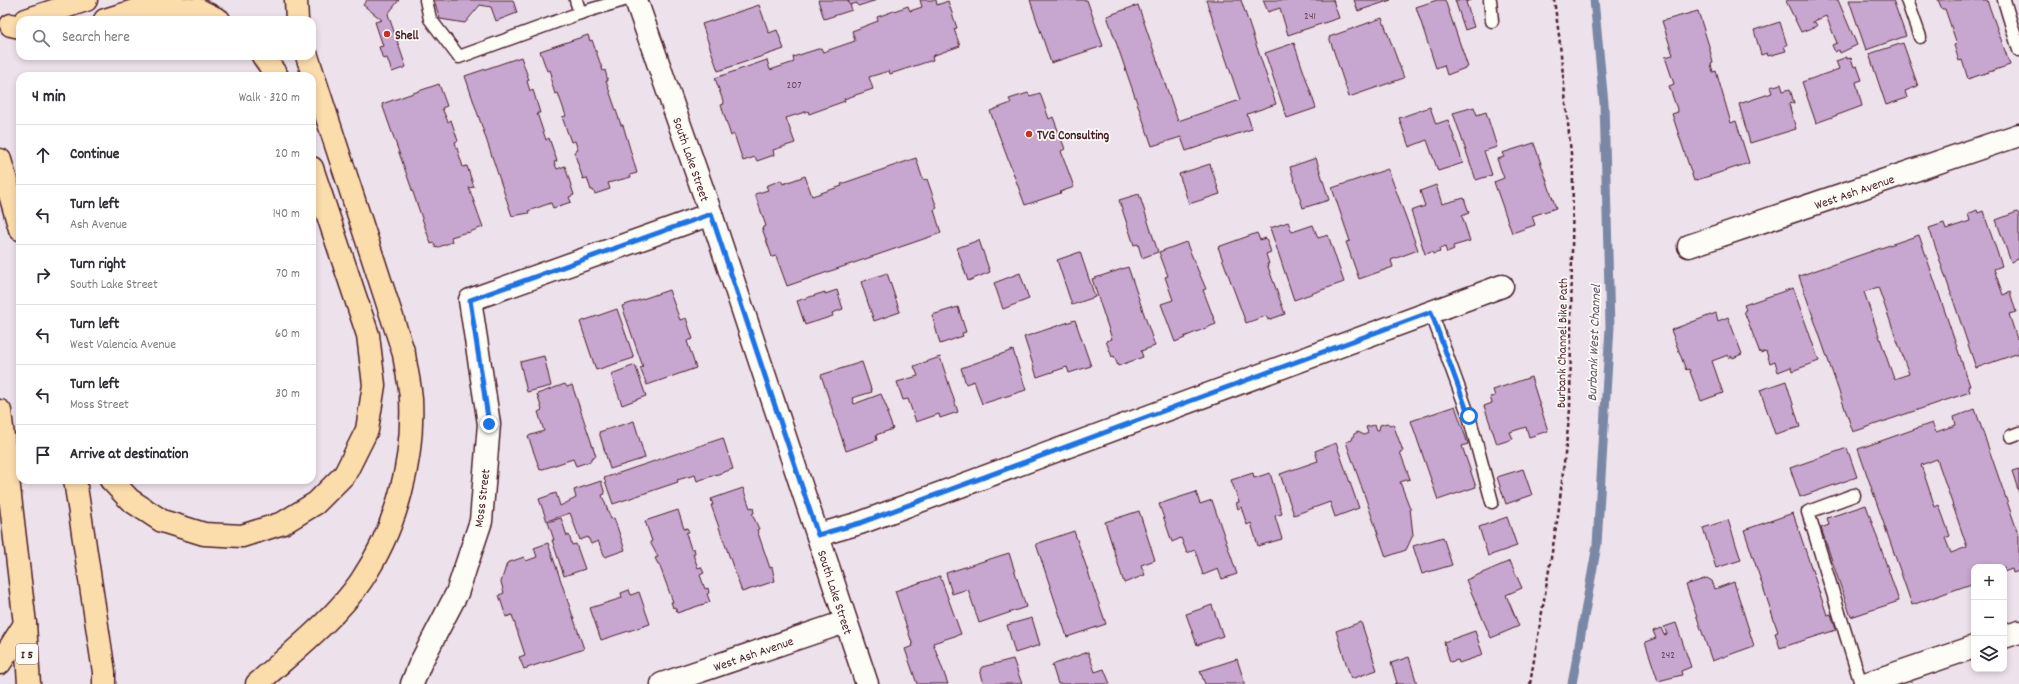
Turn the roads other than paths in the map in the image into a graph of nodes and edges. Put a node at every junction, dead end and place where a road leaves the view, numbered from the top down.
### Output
1 (86, 0) edge
2 (296, 0) edge
3 (426, 0) edge
4 (576, 0) edge
5 (624, 0) edge
6 (636, 0) edge
7 (1490, 0) edge
8 (1907, 0) edge
9 (2004, 0) edge
10 (580, 13) junction
11 (41, 16) edge
12 (118, 16) edge
13 (211, 16) edge
14 (297, 16) edge
15 (1492, 20) dead end
16 (1920, 37) dead end
17 (2019, 50) edge
18 (265, 60) edge
19 (308, 60) edge
20 (274, 72) edge
21 (312, 72) edge
22 (316, 84) edge
23 (2019, 135) edge
24 (0, 160) edge
25 (316, 180) edge
26 (711, 214) junction
27 (16, 216) edge
28 (1689, 246) dead end
29 (1502, 286) dead end
30 (1431, 312) junction
31 (0, 411) edge
32 (76, 484) edge
33 (115, 484) edge
34 (1854, 495) dead end
35 (1492, 502) dead end
36 (818, 535) junction
37 (845, 622) junction
38 (25, 624) junction
39 (2019, 632) edge
40 (2007, 636) edge
41 (1971, 649) edge
42 (0, 663) edge
43 (29, 684) edge
44 (104, 684) edge
45 (257, 684) edge
46 (412, 684) edge
47 (662, 684) edge
48 (867, 684) edge
49 (1861, 684) edge
50 (1865, 684) edge

1 - 11 main road
2 - 14 main road
3 - 10 lane
4 - 10 lane
5 - 10 lane
6 - 26 street, South Lake Street
7 - 15 lane
8 - 16 lane
9 - 17 lane
12 - 13 main road
18 - 20 main road
19 - 21 main road
22 - 45 main road
23 - 28 street, West Ash Avenue
24 - 27 main road
25 - 33 main road
26 - 36 street, South Lake Street
26 - 46 street, Moss Street
29 - 30 street
30 - 35 lane
30 - 36 street
31 - 38 main road, I 5
32 - 44 main road
34 - 49 lane
36 - 37 street, South Lake Street
37 - 47 street, West Ash Avenue
37 - 48 street, South Lake Street
38 - 42 main road
38 - 43 main road, I 5
39 - 40 street
41 - 50 street

